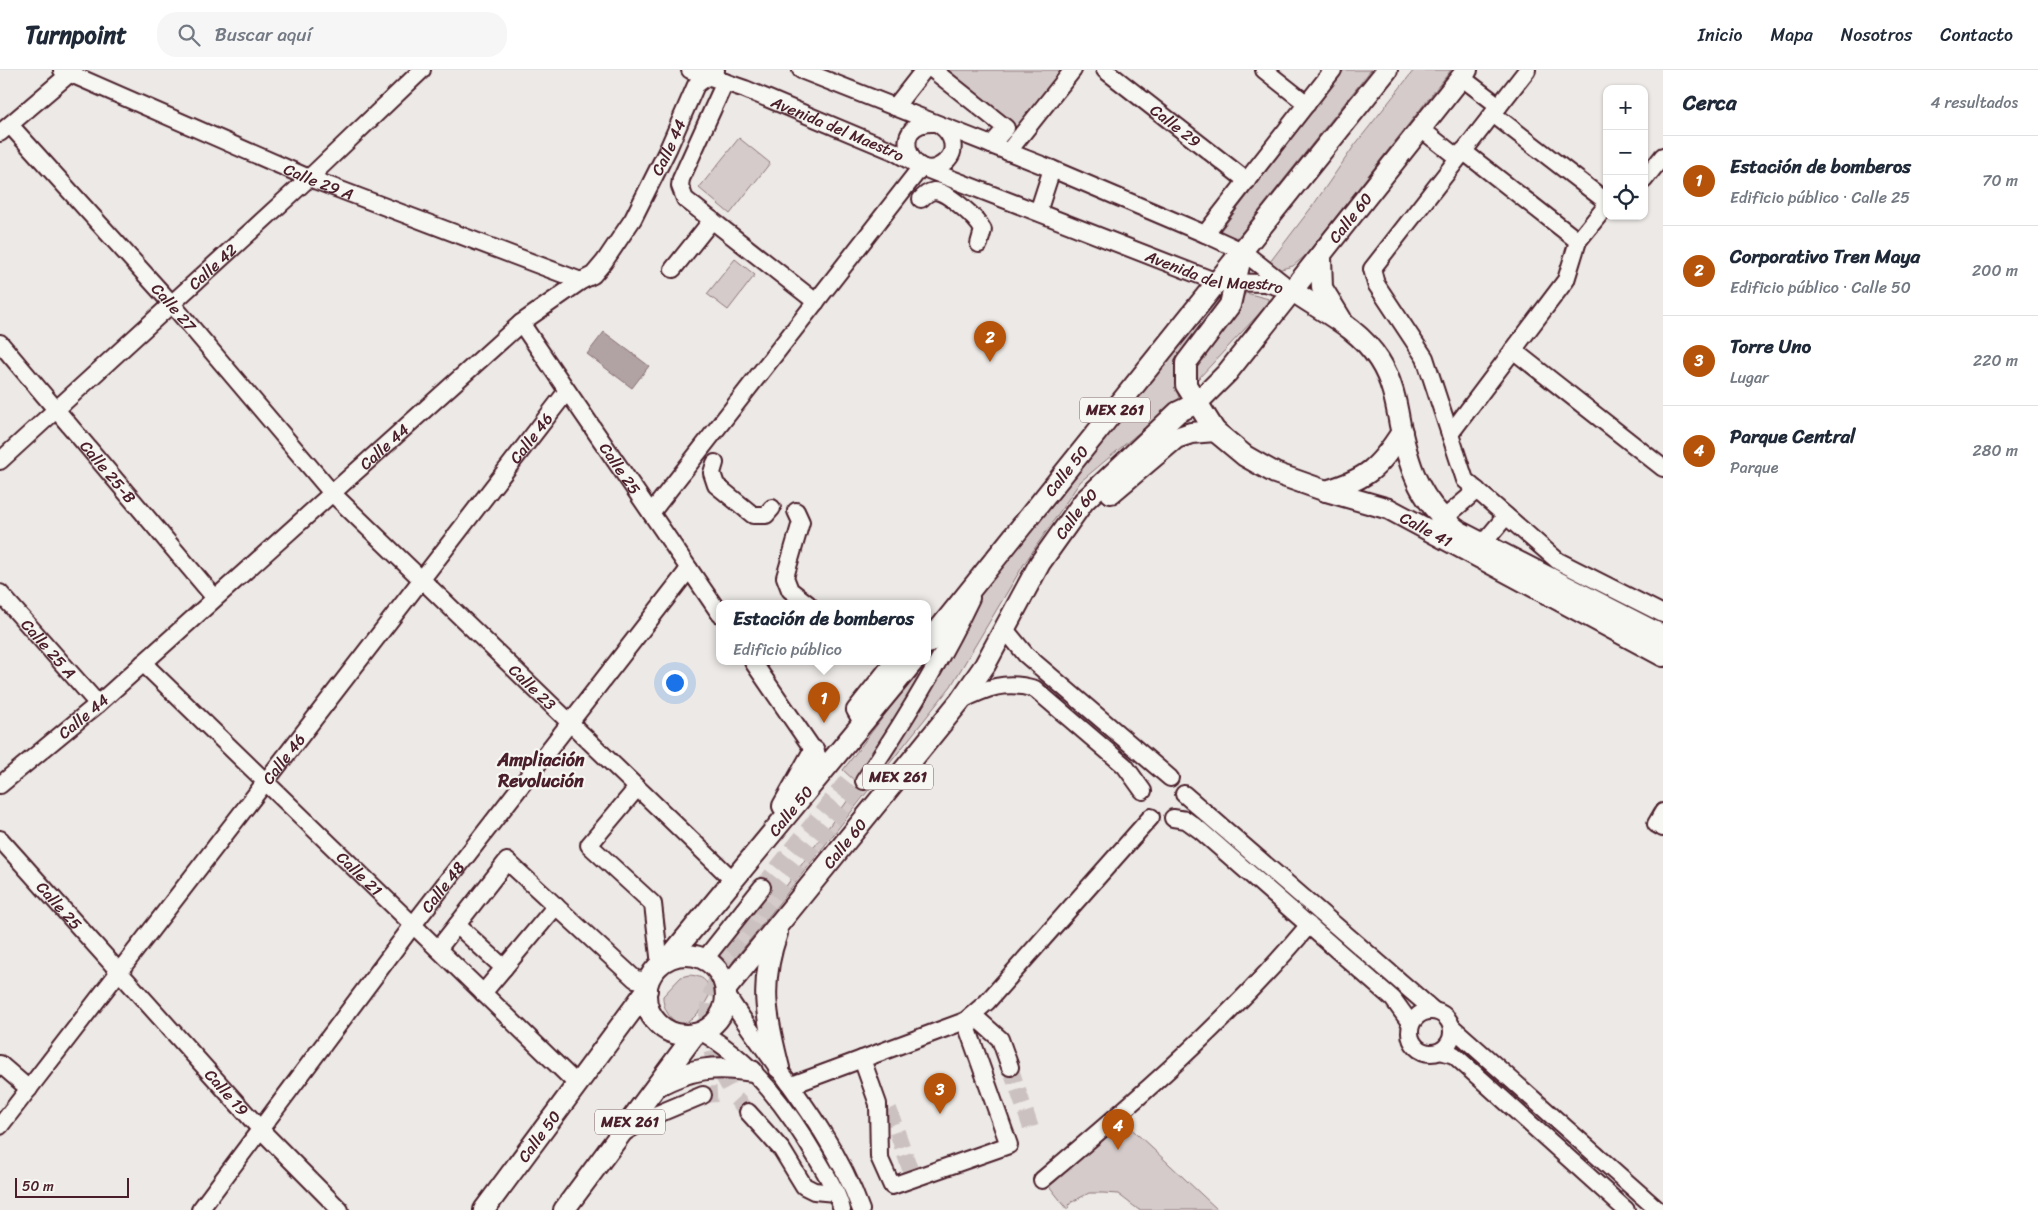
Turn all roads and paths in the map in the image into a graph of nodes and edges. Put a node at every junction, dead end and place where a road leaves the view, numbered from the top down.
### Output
1 (422, 70) edge
2 (690, 70) edge
3 (801, 70) edge
4 (924, 70) edge
5 (933, 70) edge
6 (1073, 70) edge
7 (1105, 70) edge
8 (1264, 70) edge
9 (1333, 70) edge
10 (1387, 70) edge
11 (1527, 70) edge
12 (69, 71) edge
13 (1464, 74) edge
14 (716, 76) edge
15 (1307, 104) junction
16 (895, 107) junction
17 (1496, 110) junction
18 (938, 124) junction
19 (5, 129) edge
20 (1421, 129) junction
21 (992, 145) junction
22 (1008, 152) junction
23 (1461, 155) junction
24 (1663, 156) edge
25 (921, 167) junction
26 (1052, 169) junction
27 (1648, 175) edge
28 (309, 178) junction
29 (1247, 181) junction
30 (922, 199) dead end
31 (1603, 200) edge
32 (1603, 208) edge
33 (1038, 212) junction
34 (712, 220) junction
35 (1205, 234) junction
36 (1578, 241) junction
37 (979, 244) dead end
38 (1242, 251) junction
39 (1321, 257) junction
40 (673, 270) dead end
41 (581, 281) junction
42 (1226, 281) junction
43 (1293, 291) junction
44 (816, 302) junction
45 (170, 303) junction
46 (521, 323) junction
47 (1346, 324) junction
48 (0, 344) edge
49 (1513, 350) junction
50 (567, 391) junction
51 (1198, 403) junction
52 (57, 408) junction
53 (1215, 431) junction
54 (1402, 432) junction
55 (1450, 434) junction
56 (0, 461) edge
57 (715, 463) dead end
58 (1663, 468) edge
59 (1477, 490) junction
60 (1326, 491) junction
61 (332, 493) junction
62 (772, 508) dead end
63 (796, 511) dead end
64 (651, 513) junction
65 (1506, 516) junction
66 (1436, 525) junction
67 (1478, 549) junction
68 (1545, 550) junction
69 (1514, 560) junction
70 (1495, 566) junction
71 (690, 569) junction
72 (982, 576) junction
73 (422, 580) junction
74 (0, 593) edge
75 (1023, 595) junction
76 (215, 598) junction
77 (803, 600) edge
78 (716, 608) edge
79 (1663, 614) edge
80 (1004, 628) junction
81 (1663, 636) edge
82 (931, 639) edge
83 (1663, 656) edge
84 (143, 663) junction
85 (755, 665) edge
86 (896, 665) edge
87 (960, 701) junction
88 (98, 704) junction
89 (570, 723) junction
90 (814, 751) junction
91 (827, 769) junction
92 (1170, 778) junction
93 (864, 781) tunnel mouth
94 (267, 783) junction
95 (0, 785) edge
96 (638, 788) junction
97 (1142, 791) junction
98 (1184, 794) junction
99 (1663, 812) edge
100 (1151, 817) junction
101 (1173, 818) junction
102 (1663, 828) edge
103 (0, 839) edge
104 (761, 846) junction
105 (733, 880) junction
106 (762, 887) tunnel mouth
107 (556, 906) junction
108 (782, 920) junction
109 (413, 925) junction
110 (457, 925) junction
111 (1309, 925) junction
112 (438, 949) junction
113 (704, 960) junction
114 (504, 968) junction
115 (120, 970) junction
116 (656, 974) junction
117 (726, 991) junction
118 (483, 993) junction
119 (1433, 1010) junction
120 (969, 1018) junction
121 (1411, 1024) junction
122 (1452, 1027) junction
123 (698, 1033) junction
124 (1442, 1051) junction
125 (866, 1058) junction
126 (0, 1064) edge
127 (1010, 1067) tunnel mouth
128 (779, 1068) junction
129 (752, 1072) junction
130 (577, 1084) junction
131 (655, 1086) junction
132 (792, 1086) junction
133 (29, 1089) junction
134 (703, 1095) tunnel mouth
135 (889, 1109) tunnel mouth
136 (748, 1112) tunnel mouth
137 (0, 1126) edge
138 (261, 1130) junction
139 (621, 1134) junction
140 (1042, 1180) dead end
141 (835, 1194) junction
142 (200, 1210) edge
143 (340, 1210) edge
144 (484, 1210) edge
145 (564, 1210) edge
146 (842, 1210) edge
147 (861, 1210) edge
148 (1626, 1210) edge
149 (1658, 1210) edge

1 - 28 street, Calle 42
2 - 14 street, Avenida del Maestro
3 - 16 street, Avenida del Maestro
4 - 16 street
5 - 21 street
6 - 22 street
7 - 29 street, Calle 29
8 - 15 street
9 - 15 street
10 - 38 main road
11 - 17 street
12 - 19 street
12 - 28 street, Calle 29 A
13 - 17 street
13 - 20 main road, Calle 60 / MEX 261
14 - 25 street, Avenida del Maestro
14 - 34 street
14 - 41 street, Calle 44
15 - 29 street
16 - 18 street, Avenida del Maestro
17 - 23 street
17 - 31 street
18 - 21 street, Avenida del Maestro
18 - 25 street
18 - 25 street
19 - 45 street, Calle 27
20 - 23 street
20 - 39 main road, Calle 60 / MEX 261
21 - 22 street, Avenida del Maestro
22 - 26 street, Avenida del Maestro
23 - 36 street
23 - 55 street
24 - 27 street
25 - 33 street, Avenida del Maestro
25 - 44 street
26 - 33 street
26 - 35 street, Avenida del Maestro
28 - 41 street, Calle 29 A
28 - 45 street, Calle 42
29 - 35 street
30 - 37 street
32 - 36 street
33 - 42 street, Avenida del Maestro
34 - 40 street
34 - 44 street
35 - 38 street, Avenida del Maestro
36 - 49 street
38 - 42 main road, Calle 41
38 - 43 street, Avenida del Maestro
39 - 43 main road, Calle 60 / MEX 261
39 - 47 main road
41 - 46 street, Calle 44
42 - 43 street, Avenida del Maestro
42 - 51 main road, Calle 41
42 - 72 main road, Calle 50 / MEX 261
43 - 47 main road, Calle 41
43 - 51 main road, Calle 60 / MEX 261
44 - 64 street
45 - 52 street, Calle 42
45 - 61 street, Calle 27
46 - 50 street, Calle 25
46 - 61 street, Calle 44
47 - 54 main road, Calle 41
48 - 52 street, Calle 25-B
49 - 55 street
49 - 58 street
50 - 64 street, Calle 25
50 - 73 street, Calle 46
51 - 53 main road, Calle 41
51 - 75 main road, Calle 60 / MEX 261
52 - 56 street, Calle 42
52 - 76 street, Calle 25-B
53 - 60 main road, Calle 41
53 - 75 main road
54 - 60 main road
54 - 66 main road, Calle 41
55 - 59 street
57 - 62 street
59 - 65 street
59 - 66 street
60 - 66 main road, Calle 41
61 - 73 street, Calle 23
61 - 76 street, Calle 44
63 - 77 street
64 - 71 street, Calle 25
65 - 67 street
65 - 68 street
66 - 67 main road, Calle 41
67 - 69 main road, Calle 41
67 - 70 main road, Calle 41
68 - 69 street
68 - 79 street
69 - 70 street
69 - 81 main road, Calle 41
70 - 83 main road, Calle 41
71 - 78 street, Calle 25
71 - 89 street, Calle 48
72 - 82 main road, Calle 50 / MEX 261
72 - 93 street
73 - 89 street, Calle 23
73 - 94 street, Calle 46
74 - 88 street, Calle 25 A
75 - 80 main road, Calle 60 / MEX 261
76 - 84 street, Calle 44
80 - 87 main road, Calle 60 / MEX 261
80 - 92 street
84 - 88 street, Calle 44
84 - 94 street, Calle 21
85 - 90 street
86 - 91 main road, Calle 50
87 - 97 street
87 - 108 main road, Calle 60 / MEX 261
88 - 95 street, Calle 44
89 - 96 street, Calle 23
89 - 109 street, Calle 48
90 - 91 street
90 - 104 main road
91 - 104 main road, Calle 50
92 - 97 street
92 - 98 street
94 - 109 street, Calle 21
94 - 115 street, Calle 46
96 - 105 street, Calle 23
96 - 116 street
97 - 100 street
98 - 101 street
98 - 119 street
99 - 102 street
100 - 101 street
100 - 120 street
101 - 111 street
103 - 115 street, Calle 25
104 - 105 main road, Calle 50
105 - 116 main road, Calle 50
106 - 113 street
107 - 110 street
107 - 114 street
107 - 116 street
108 - 117 main road, Calle 60 / MEX 261
108 - 128 main road
109 - 112 street, Calle 21
109 - 138 street, Calle 48
110 - 112 street
110 - 114 street
111 - 121 street
111 - 140 street
112 - 118 street, Calle 21
113 - 116 main road
113 - 117 main road
114 - 118 street
115 - 133 street, Calle 46
115 - 138 street, Calle 19
116 - 123 main road
116 - 130 main road, Calle 50
117 - 123 main road
117 - 128 street
118 - 130 street, Calle 21
119 - 121 street
119 - 122 street
120 - 125 street
120 - 125 street
120 - 127 street
121 - 124 street
122 - 124 street
122 - 149 street
123 - 129 street
123 - 131 main road, MEX 261
124 - 148 street
125 - 132 street
125 - 135 street
126 - 133 street
128 - 132 street
129 - 131 main road
129 - 141 street
130 - 144 main road, Calle 50
131 - 139 main road, MEX 261
132 - 147 street
133 - 137 street, Calle 46
134 - 139 street
136 - 141 street
138 - 142 street, Calle 48
138 - 143 street, Calle 19
139 - 145 main road, MEX 261
141 - 146 street

